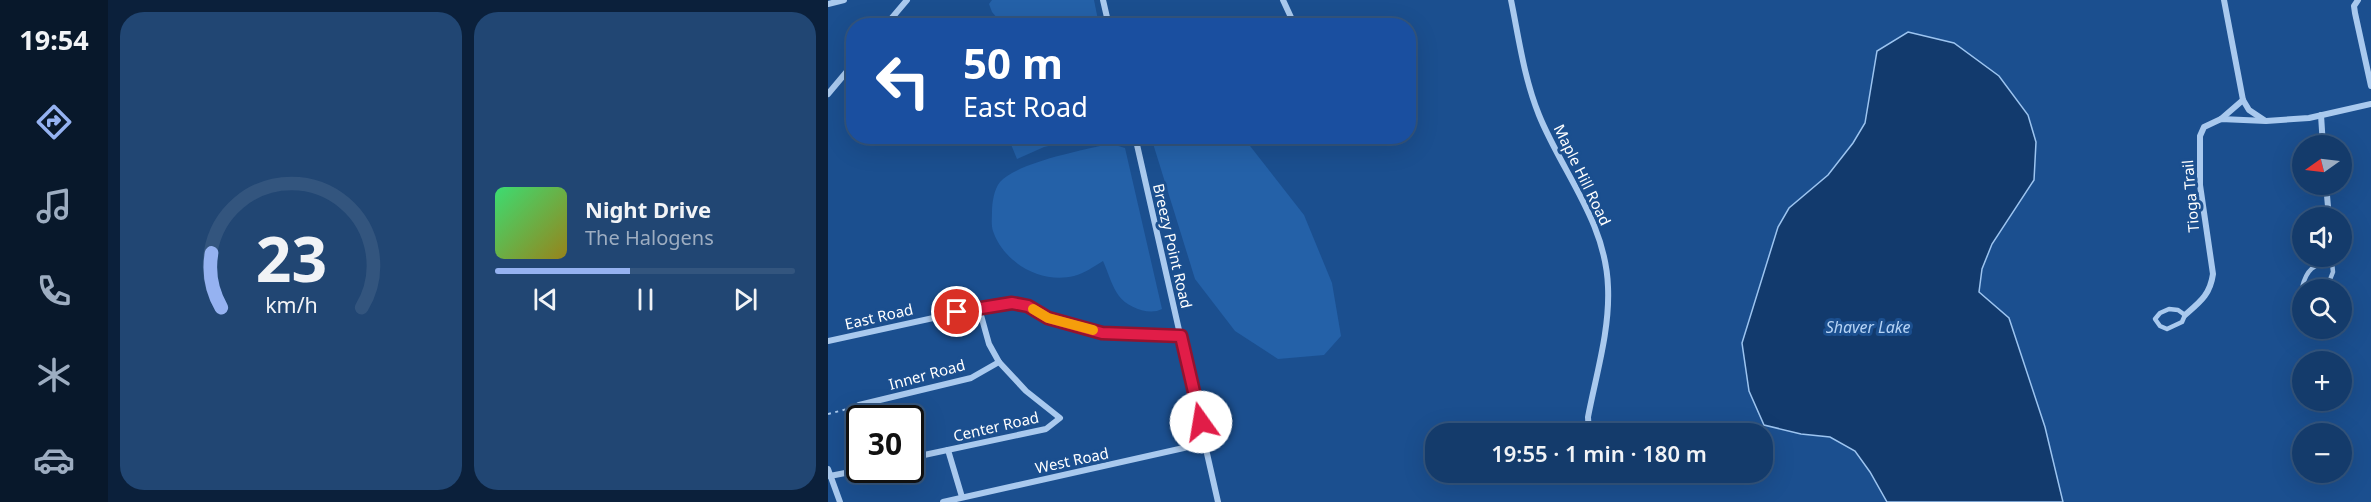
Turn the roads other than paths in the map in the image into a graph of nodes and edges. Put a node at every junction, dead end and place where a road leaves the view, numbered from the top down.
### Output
1 (844, 0) edge
2 (907, 0) edge
3 (1103, 0) edge
4 (1283, 0) edge
5 (1511, 0) edge
6 (2224, 0) edge
7 (2358, 0) edge
8 (828, 4) edge
9 (892, 18) edge
10 (1107, 18) edge
11 (1291, 18) edge
12 (846, 73) edge
13 (2371, 86) edge
14 (828, 94) edge
15 (2243, 100) junction
16 (2371, 104) edge
17 (2321, 115) junction
18 (2221, 119) junction
19 (2266, 121) junction
20 (2322, 135) edge
21 (1137, 144) edge
22 (2313, 267) edge
23 (2304, 279) edge
24 (979, 308) junction
25 (2185, 315) junction
26 (1181, 336) junction
27 (828, 341) edge
28 (999, 362) junction
29 (859, 405) dead end
30 (1588, 423) edge
31 (1206, 443) junction
32 (948, 450) junction
33 (924, 455) edge
34 (846, 471) edge
35 (829, 473) edge
36 (962, 497) junction
37 (840, 502) edge
38 (943, 502) edge
39 (1218, 502) edge

1 - 8 street
2 - 9 street
3 - 10 street
4 - 11 street
5 - 30 street, Maple Hill Road
6 - 15 street
7 - 13 street
12 - 14 street
15 - 18 street
15 - 19 street
16 - 17 street
17 - 19 street
17 - 20 street
18 - 19 street
18 - 25 street, Tioga Trail
21 - 26 street, Breezy Point Road
22 - 23 lane
24 - 26 street, East Road
24 - 27 street, East Road
24 - 28 street
25 - 25 lane
26 - 31 street, Breezy Point Road
28 - 29 street, Inner Road
28 - 32 street, Center Road
31 - 36 street, West Road
31 - 39 street, Breezy Point Road
32 - 33 street, Center Road
32 - 36 street
34 - 35 street
35 - 37 street
36 - 38 street, West Road

